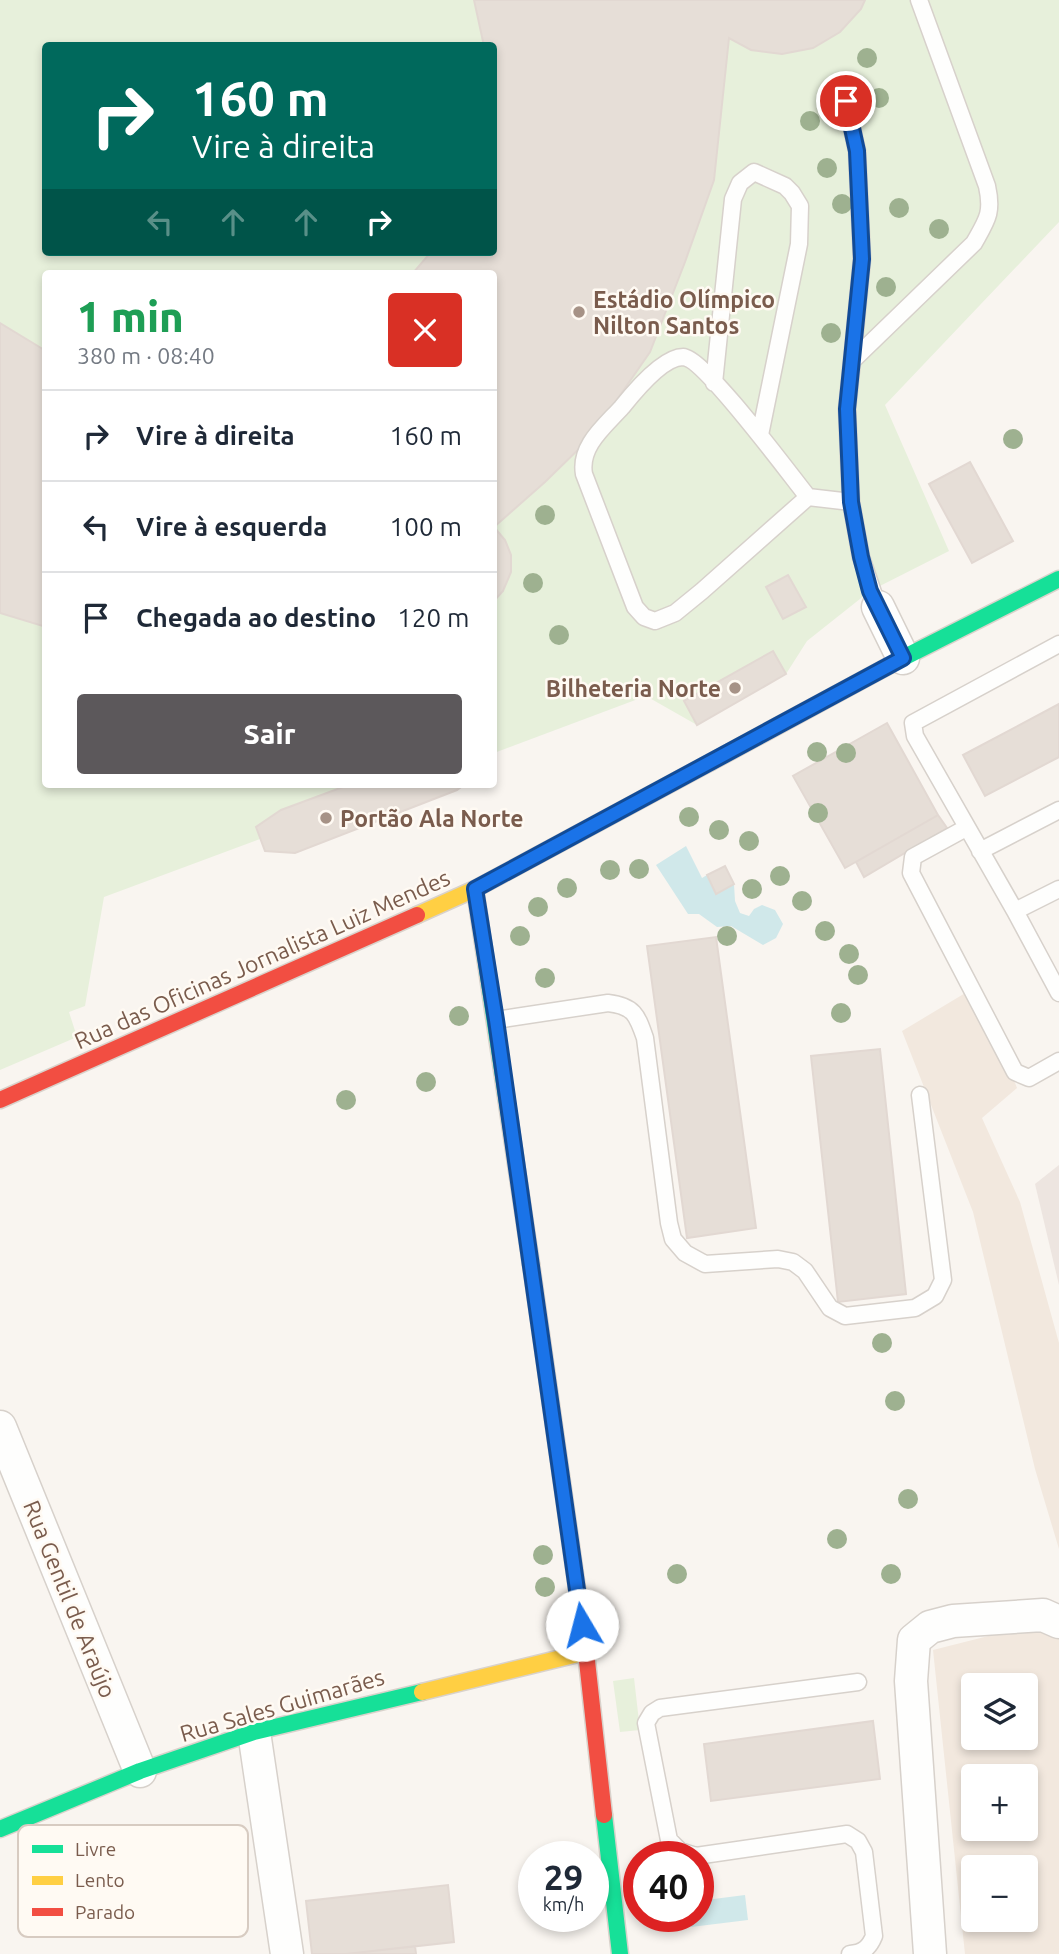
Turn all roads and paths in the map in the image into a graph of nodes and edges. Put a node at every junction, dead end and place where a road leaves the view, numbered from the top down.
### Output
1 (919, 0) edge
2 (846, 101) dead end
3 (852, 361) junction
4 (714, 383) junction
5 (760, 435) junction
6 (808, 497) junction
7 (851, 502) junction
8 (1059, 579) edge
9 (878, 607) joint
10 (1059, 644) edge
11 (903, 658) junction
12 (1059, 810) edge
13 (966, 828) junction
14 (980, 851) junction
15 (475, 889) junction
16 (1059, 889) edge
17 (1015, 911) junction
18 (1059, 993) edge
19 (496, 1020) junction
20 (1059, 1061) edge
21 (920, 1095) dead end
22 (0, 1100) edge
23 (0, 1427) edge
24 (1059, 1622) edge
25 (586, 1652) junction
26 (858, 1682) dead end
27 (254, 1732) junction
28 (140, 1771) junction
29 (20, 1825) edge
30 (287, 1954) edge
31 (620, 1954) edge
32 (850, 1954) edge
33 (930, 1954) edge

1 - 3 lane
2 - 3 lane
3 - 7 lane
4 - 5 lane
4 - 5 lane
4 - 6 lane
5 - 6 lane
6 - 7 lane
7 - 9 lane
8 - 11 street, Rua das Oficinas Jornalista Luiz Mendes
9 - 11 street
10 - 13 lane
11 - 15 street, Rua das Oficinas Jornalista Luiz Mendes
12 - 14 lane
13 - 14 lane
13 - 20 lane
14 - 17 lane
15 - 19 street
15 - 22 street, Rua das Oficinas Jornalista Luiz Mendes
16 - 17 lane
17 - 18 lane
19 - 21 lane
19 - 25 street
23 - 28 street, Rua Gentil de Araújo
24 - 33 street
25 - 27 street, Rua Sales Guimarães
25 - 31 street
26 - 32 lane
27 - 28 street, Rua Sales Guimarães
27 - 30 street
28 - 29 street, Rua Sales Guimarães

